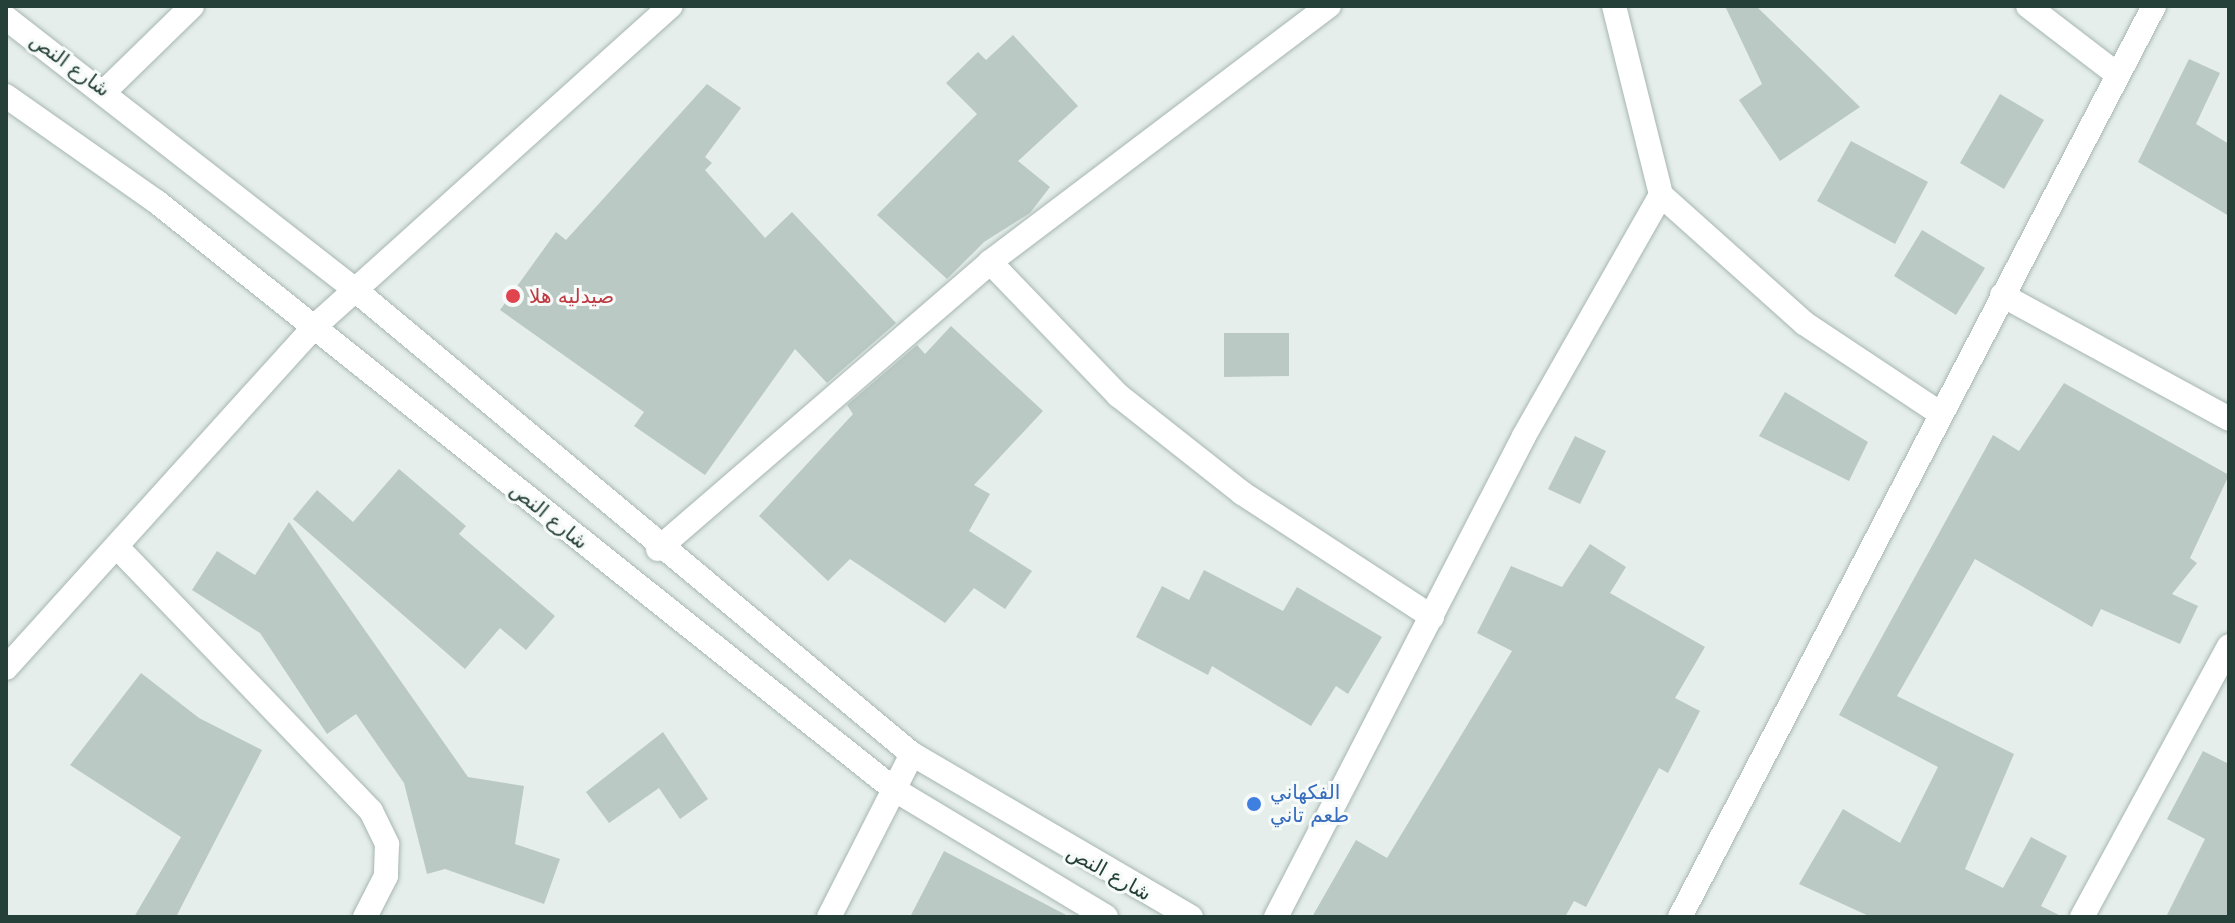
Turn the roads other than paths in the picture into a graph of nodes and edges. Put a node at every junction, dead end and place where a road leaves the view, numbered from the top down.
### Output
1 (192, 6) edge
2 (671, 6) edge
3 (1329, 6) edge
4 (1614, 6) edge
5 (2028, 6) edge
6 (2154, 6) edge
7 (6, 18) edge
8 (2118, 75) junction
9 (106, 90) junction
10 (6, 96) edge
11 (1661, 195) junction
12 (990, 262) junction
13 (354, 289) junction
14 (2002, 295) junction
15 (314, 327) junction
16 (1941, 414) junction
17 (2229, 419) edge
18 (117, 547) junction
19 (658, 549) junction
20 (1432, 617) junction
21 (2229, 646) edge
22 (6, 668) edge
23 (912, 754) junction
24 (895, 790) junction
25 (365, 917) edge
26 (829, 917) edge
27 (1106, 917) edge
28 (1191, 917) edge
29 (1276, 917) edge
30 (1680, 917) edge
31 (2082, 917) edge

1 - 9 street
2 - 13 street
3 - 12 street
4 - 11 street
5 - 8 street
6 - 8 street
7 - 9 street, شارع النص
8 - 14 street
9 - 13 street, شارع النص
10 - 15 street, شارع النص
11 - 16 street
11 - 20 street
12 - 19 street
12 - 20 street
13 - 15 street
13 - 19 street, شارع النص
14 - 16 street
14 - 17 street
15 - 18 street
15 - 24 street, شارع النص
16 - 30 street
18 - 22 street
18 - 25 street
19 - 23 street, شارع النص
20 - 29 street
21 - 31 street
23 - 24 street
23 - 28 street, شارع النص
24 - 26 street
24 - 27 street, شارع النص

